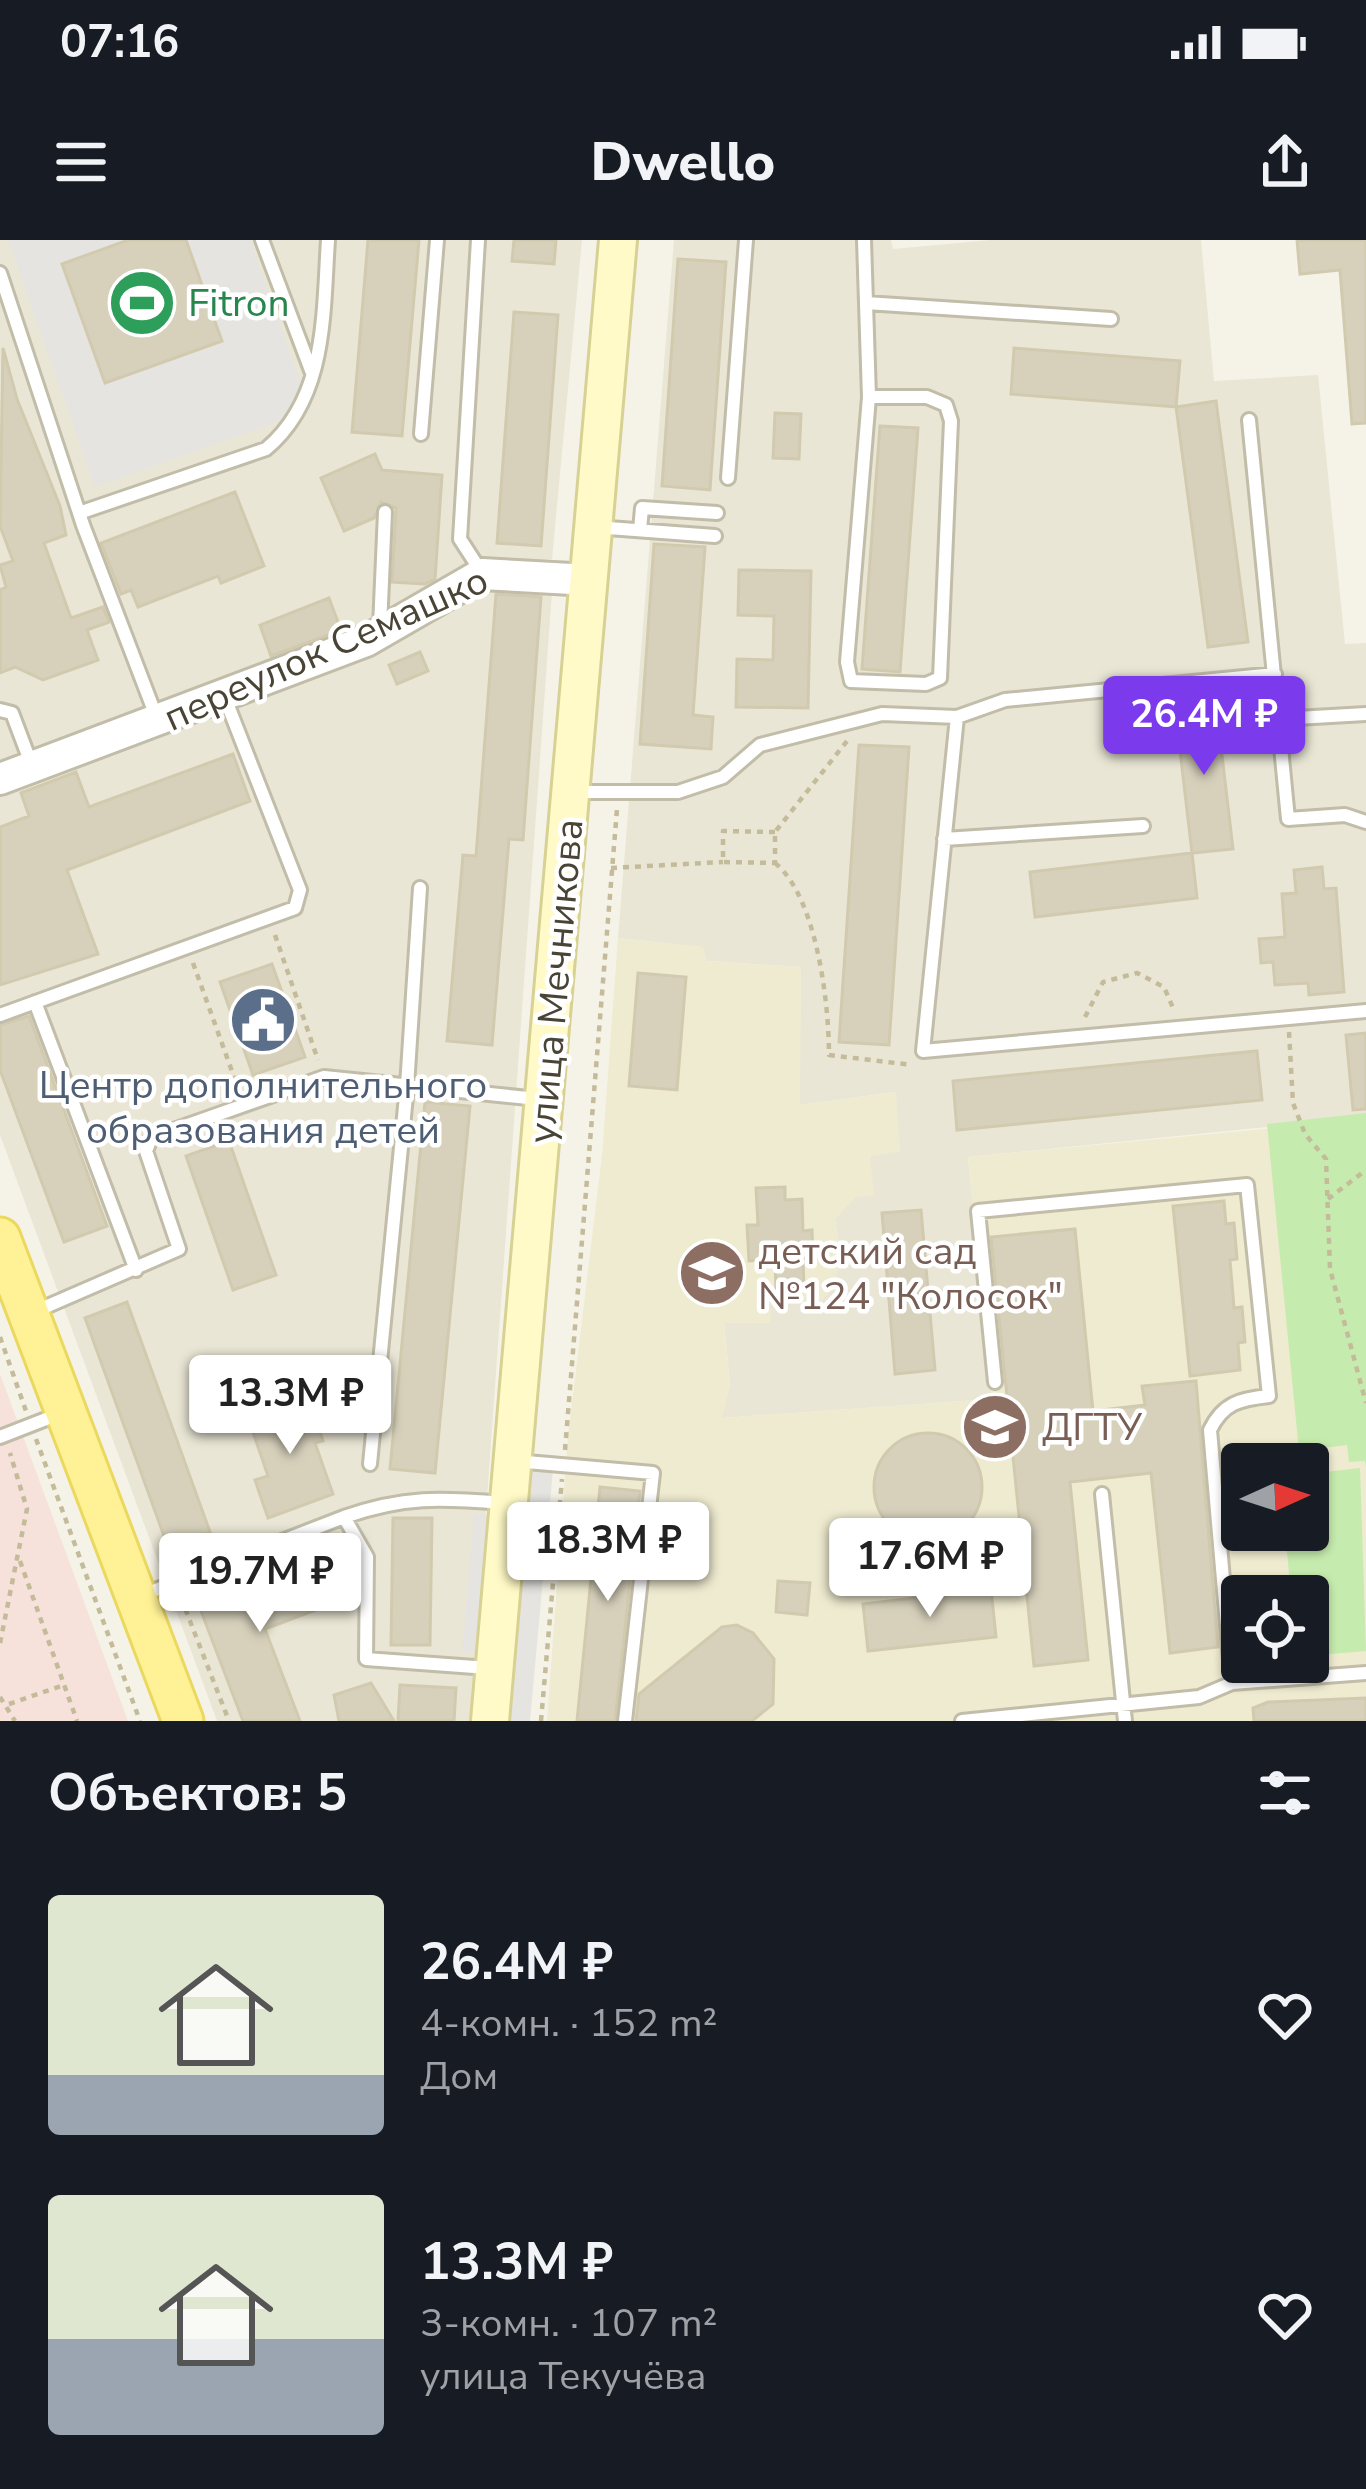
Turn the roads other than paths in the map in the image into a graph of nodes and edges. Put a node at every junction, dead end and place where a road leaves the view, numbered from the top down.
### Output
1 (262, 240) edge
2 (328, 240) edge
3 (437, 240) edge
4 (478, 240) edge
5 (618, 240) edge
6 (746, 240) edge
7 (864, 240) edge
8 (0, 273) edge
9 (866, 304) junction
10 (1111, 319) dead end
11 (313, 374) junction
12 (868, 397) junction
13 (1249, 420) dead end
14 (421, 434) dead end
15 (728, 478) dead end
16 (386, 512) dead end
17 (79, 513) junction
18 (717, 513) dead end
19 (594, 527) junction
20 (640, 530) junction
21 (715, 536) dead end
22 (482, 574) junction
23 (590, 580) junction
24 (380, 634) junction
25 (1275, 674) junction
26 (225, 697) junction
27 (0, 710) edge
28 (1366, 715) edge
29 (957, 717) junction
30 (1280, 719) junction
31 (159, 723) junction
32 (33, 768) junction
33 (0, 779) edge
34 (572, 792) junction
35 (1366, 821) edge
36 (1143, 826) dead end
37 (944, 839) junction
38 (420, 888) dead end
39 (35, 1002) junction
40 (1366, 1011) edge
41 (0, 1015) edge
42 (407, 1086) junction
43 (545, 1100) junction
44 (0, 1238) edge
45 (136, 1270) junction
46 (14, 1326) edge
47 (995, 1382) dead end
48 (48, 1418) junction
49 (2, 1437) edge
50 (514, 1461) junction
51 (370, 1464) dead end
52 (1102, 1494) dead end
53 (510, 1504) junction
54 (344, 1517) junction
55 (1223, 1575) edge
56 (136, 1598) junction
57 (495, 1669) junction
58 (1366, 1673) edge
59 (1329, 1676) edge
60 (1232, 1683) edge
61 (1119, 1704) junction
62 (1025, 1717) edge
63 (183, 1721) edge
64 (490, 1721) edge
65 (625, 1721) edge
66 (962, 1721) edge
67 (1124, 1721) edge

1 - 11 lane
2 - 11 lane
3 - 14 lane
4 - 22 lane
5 - 19 main road, улица Мечникова
6 - 15 lane
7 - 9 lane
8 - 17 lane
9 - 10 lane
9 - 12 lane
11 - 17 lane
12 - 12 lane
13 - 25 lane
16 - 24 lane
17 - 31 lane
18 - 20 lane
19 - 20 lane
19 - 23 main road, улица Мечникова
20 - 21 lane
22 - 23 street, переулок Семашко
22 - 24 street, переулок Семашко
23 - 34 main road, улица Мечникова
24 - 26 street, переулок Семашко
25 - 29 lane
25 - 30 lane
26 - 31 street, переулок Семашко
26 - 39 lane
27 - 32 lane
28 - 30 lane
29 - 34 lane
29 - 37 lane
30 - 35 lane
31 - 32 street, переулок Семашко
32 - 33 street, переулок Семашко
34 - 43 main road, улица Мечникова
36 - 37 lane
37 - 40 lane
38 - 42 lane
39 - 41 lane
39 - 45 lane
42 - 43 lane
42 - 45 lane
42 - 51 lane
43 - 50 main road, улица Мечникова
44 - 46 main road
45 - 46 lane
46 - 48 main road
47 - 55 lane
48 - 49 lane
48 - 56 main road
50 - 53 main road, улица Мечникова
50 - 65 lane
52 - 61 lane
53 - 54 lane
53 - 57 main road, улица Мечникова
54 - 56 lane
54 - 57 lane
56 - 63 main road
57 - 64 main road, улица Мечникова
58 - 59 lane
60 - 61 lane
61 - 62 lane
61 - 67 lane
62 - 66 lane

